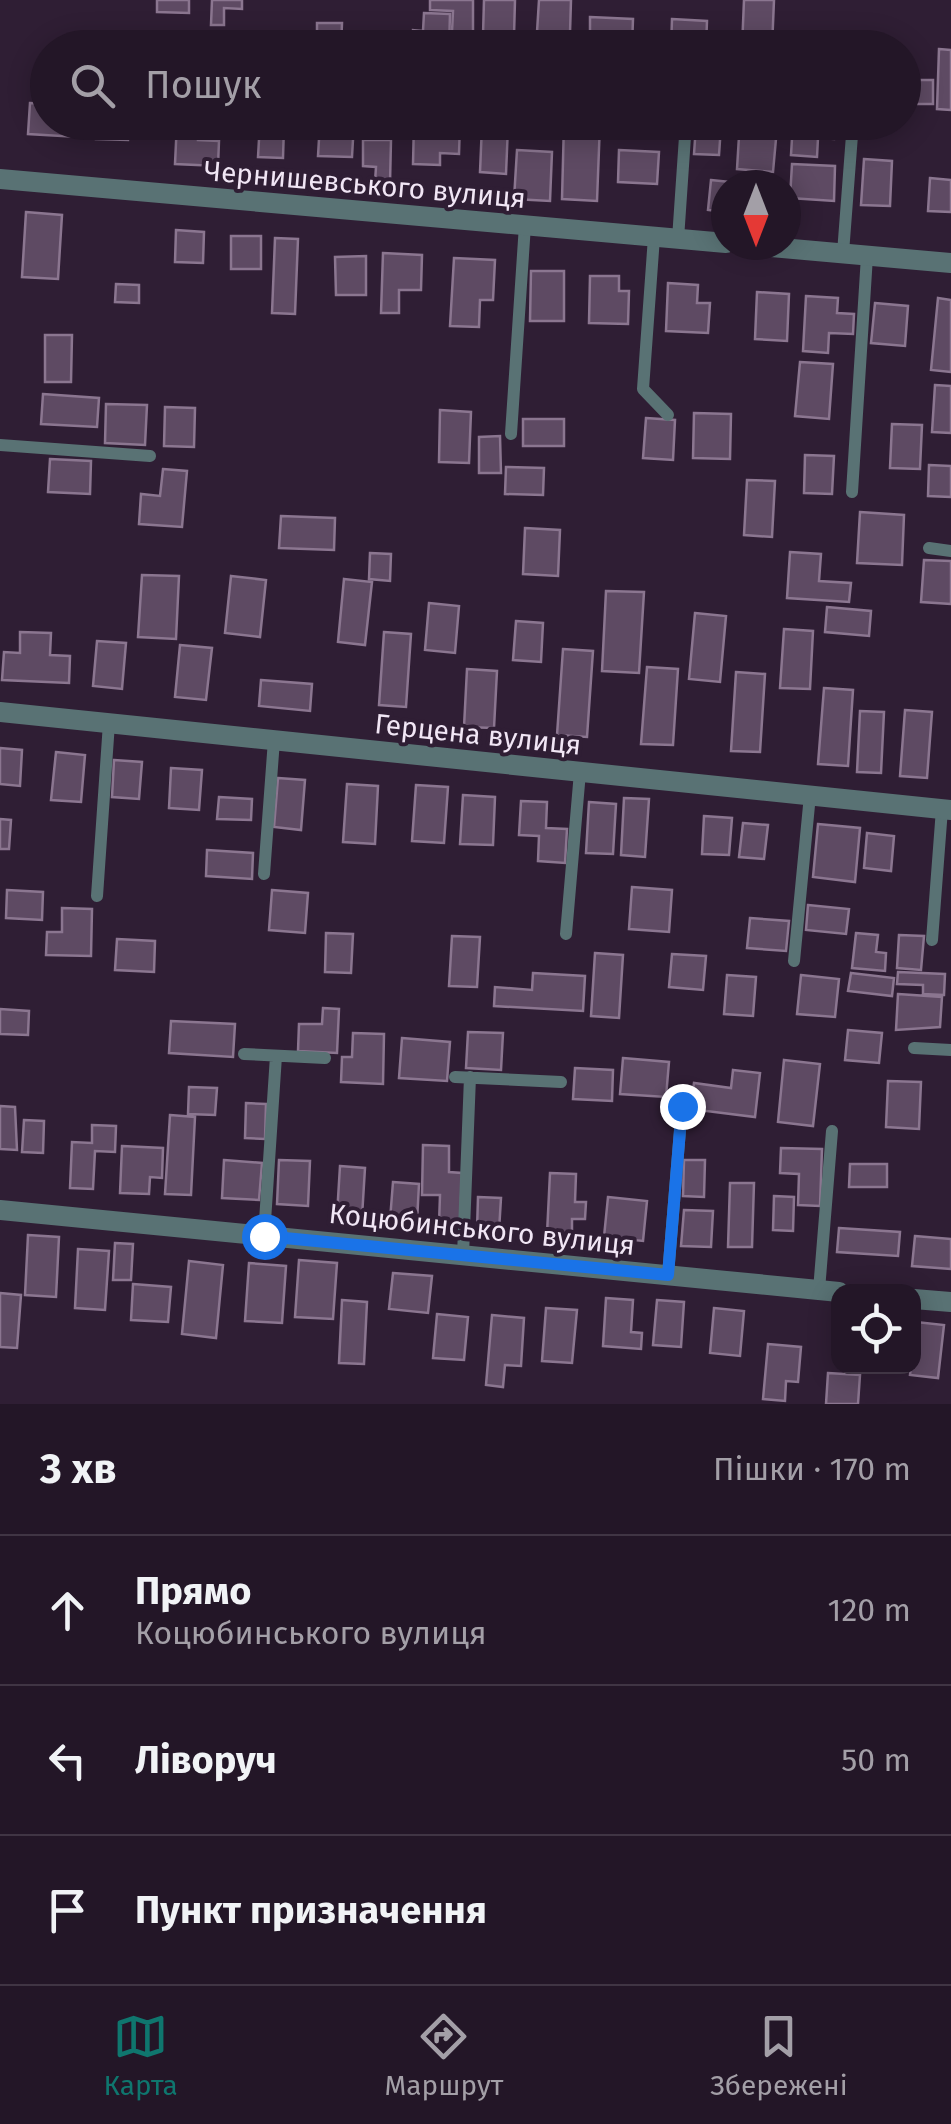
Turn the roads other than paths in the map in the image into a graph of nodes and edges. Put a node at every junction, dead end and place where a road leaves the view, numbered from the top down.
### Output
1 (685, 140) edge
2 (852, 140) edge
3 (0, 179) edge
4 (524, 226) junction
5 (654, 236) junction
6 (678, 239) junction
7 (711, 242) edge
8 (801, 250) edge
9 (842, 253) junction
10 (867, 256) junction
11 (951, 263) edge
12 (668, 415) dead end
13 (511, 434) dead end
14 (0, 445) edge
15 (150, 456) dead end
16 (852, 492) dead end
17 (930, 548) dead end
18 (951, 551) edge
19 (0, 712) edge
20 (109, 723) junction
21 (274, 740) junction
22 (580, 772) junction
23 (810, 795) junction
24 (947, 809) edge
25 (264, 874) dead end
26 (97, 896) dead end
27 (566, 934) dead end
28 (932, 940) dead end
29 (794, 962) dead end
30 (914, 1048) dead end
31 (951, 1050) edge
32 (244, 1054) dead end
33 (276, 1056) junction
34 (325, 1058) dead end
35 (455, 1077) dead end
36 (470, 1078) junction
37 (561, 1082) dead end
38 (682, 1106) dead end
39 (832, 1131) dead end
40 (0, 1210) edge
41 (264, 1236) junction
42 (463, 1255) junction
43 (668, 1275) junction
44 (829, 1290) edge
45 (921, 1300) edge
46 (951, 1302) edge

1 - 6 lane
2 - 9 lane
3 - 4 street, Чернишевського вулиця
4 - 5 street, Чернишевського вулиця
4 - 13 lane
5 - 6 street, Чернишевського вулиця
5 - 12 lane
6 - 7 street, Чернишевського вулиця
8 - 9 street
9 - 10 street
10 - 11 street
10 - 16 lane
14 - 15 lane
17 - 18 lane
19 - 20 street, Герцена вулиця
20 - 21 street, Герцена вулиця
20 - 26 lane
21 - 22 street, Герцена вулиця
21 - 25 lane
22 - 23 street, Герцена вулиця
22 - 27 lane
23 - 24 street, Герцена вулиця
23 - 29 lane
24 - 28 lane
30 - 31 lane
32 - 33 lane
33 - 34 lane
33 - 41 lane
35 - 36 lane
36 - 37 lane
36 - 42 lane
38 - 43 lane
39 - 44 lane
40 - 41 street, Коцюбинського вулиця
41 - 42 street, Коцюбинського вулиця
42 - 43 street, Коцюбинського вулиця
43 - 44 street, Коцюбинського вулиця
45 - 46 street

